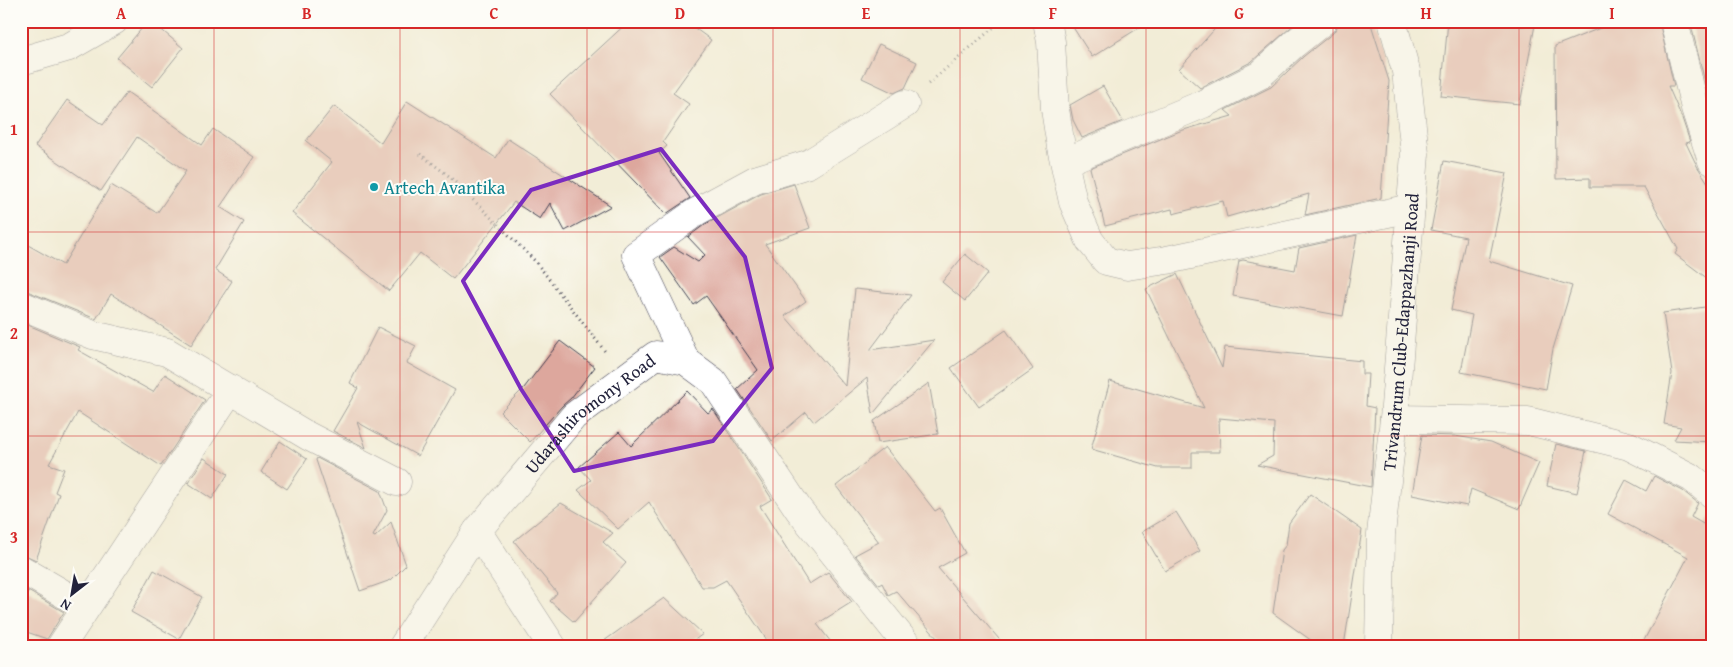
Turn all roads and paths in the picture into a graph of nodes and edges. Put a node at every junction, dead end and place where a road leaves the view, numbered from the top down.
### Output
1 (114, 21) edge
2 (1001, 21) edge
3 (1047, 21) edge
4 (1323, 21) edge
5 (1392, 21) edge
6 (1674, 21) edge
7 (21, 61) edge
8 (905, 104) joint
9 (1703, 106) edge
10 (420, 154) dead end
11 (1712, 161) edge
12 (1065, 162) junction
13 (1411, 208) junction
14 (21, 305) edge
15 (686, 361) junction
16 (625, 378) junction
17 (231, 389) junction
18 (1394, 419) junction
19 (397, 482) dead end
20 (1712, 494) edge
21 (477, 530) junction
22 (21, 569) edge
23 (86, 607) junction
24 (61, 646) edge
25 (403, 646) edge
26 (552, 646) edge
27 (908, 646) edge
28 (1379, 646) edge

1 - 7 street
2 - 8 path
3 - 12 street
4 - 12 street
5 - 13 street, Trivandrum Club-Edappazhanji Road
6 - 9 street
8 - 15 street
9 - 11 street
10 - 16 path
12 - 13 street
13 - 18 street, Trivandrum Club-Edappazhanji Road
14 - 17 street
15 - 16 street, Udarashiromony Road
15 - 27 street, Udarashiromony Road
16 - 21 street, Udarashiromony Road
17 - 19 street
17 - 23 street
18 - 20 street
18 - 28 street, Trivandrum Club-Edappazhanji Road
21 - 25 street, Udarashiromony Road
21 - 26 street
22 - 23 street
23 - 24 street

